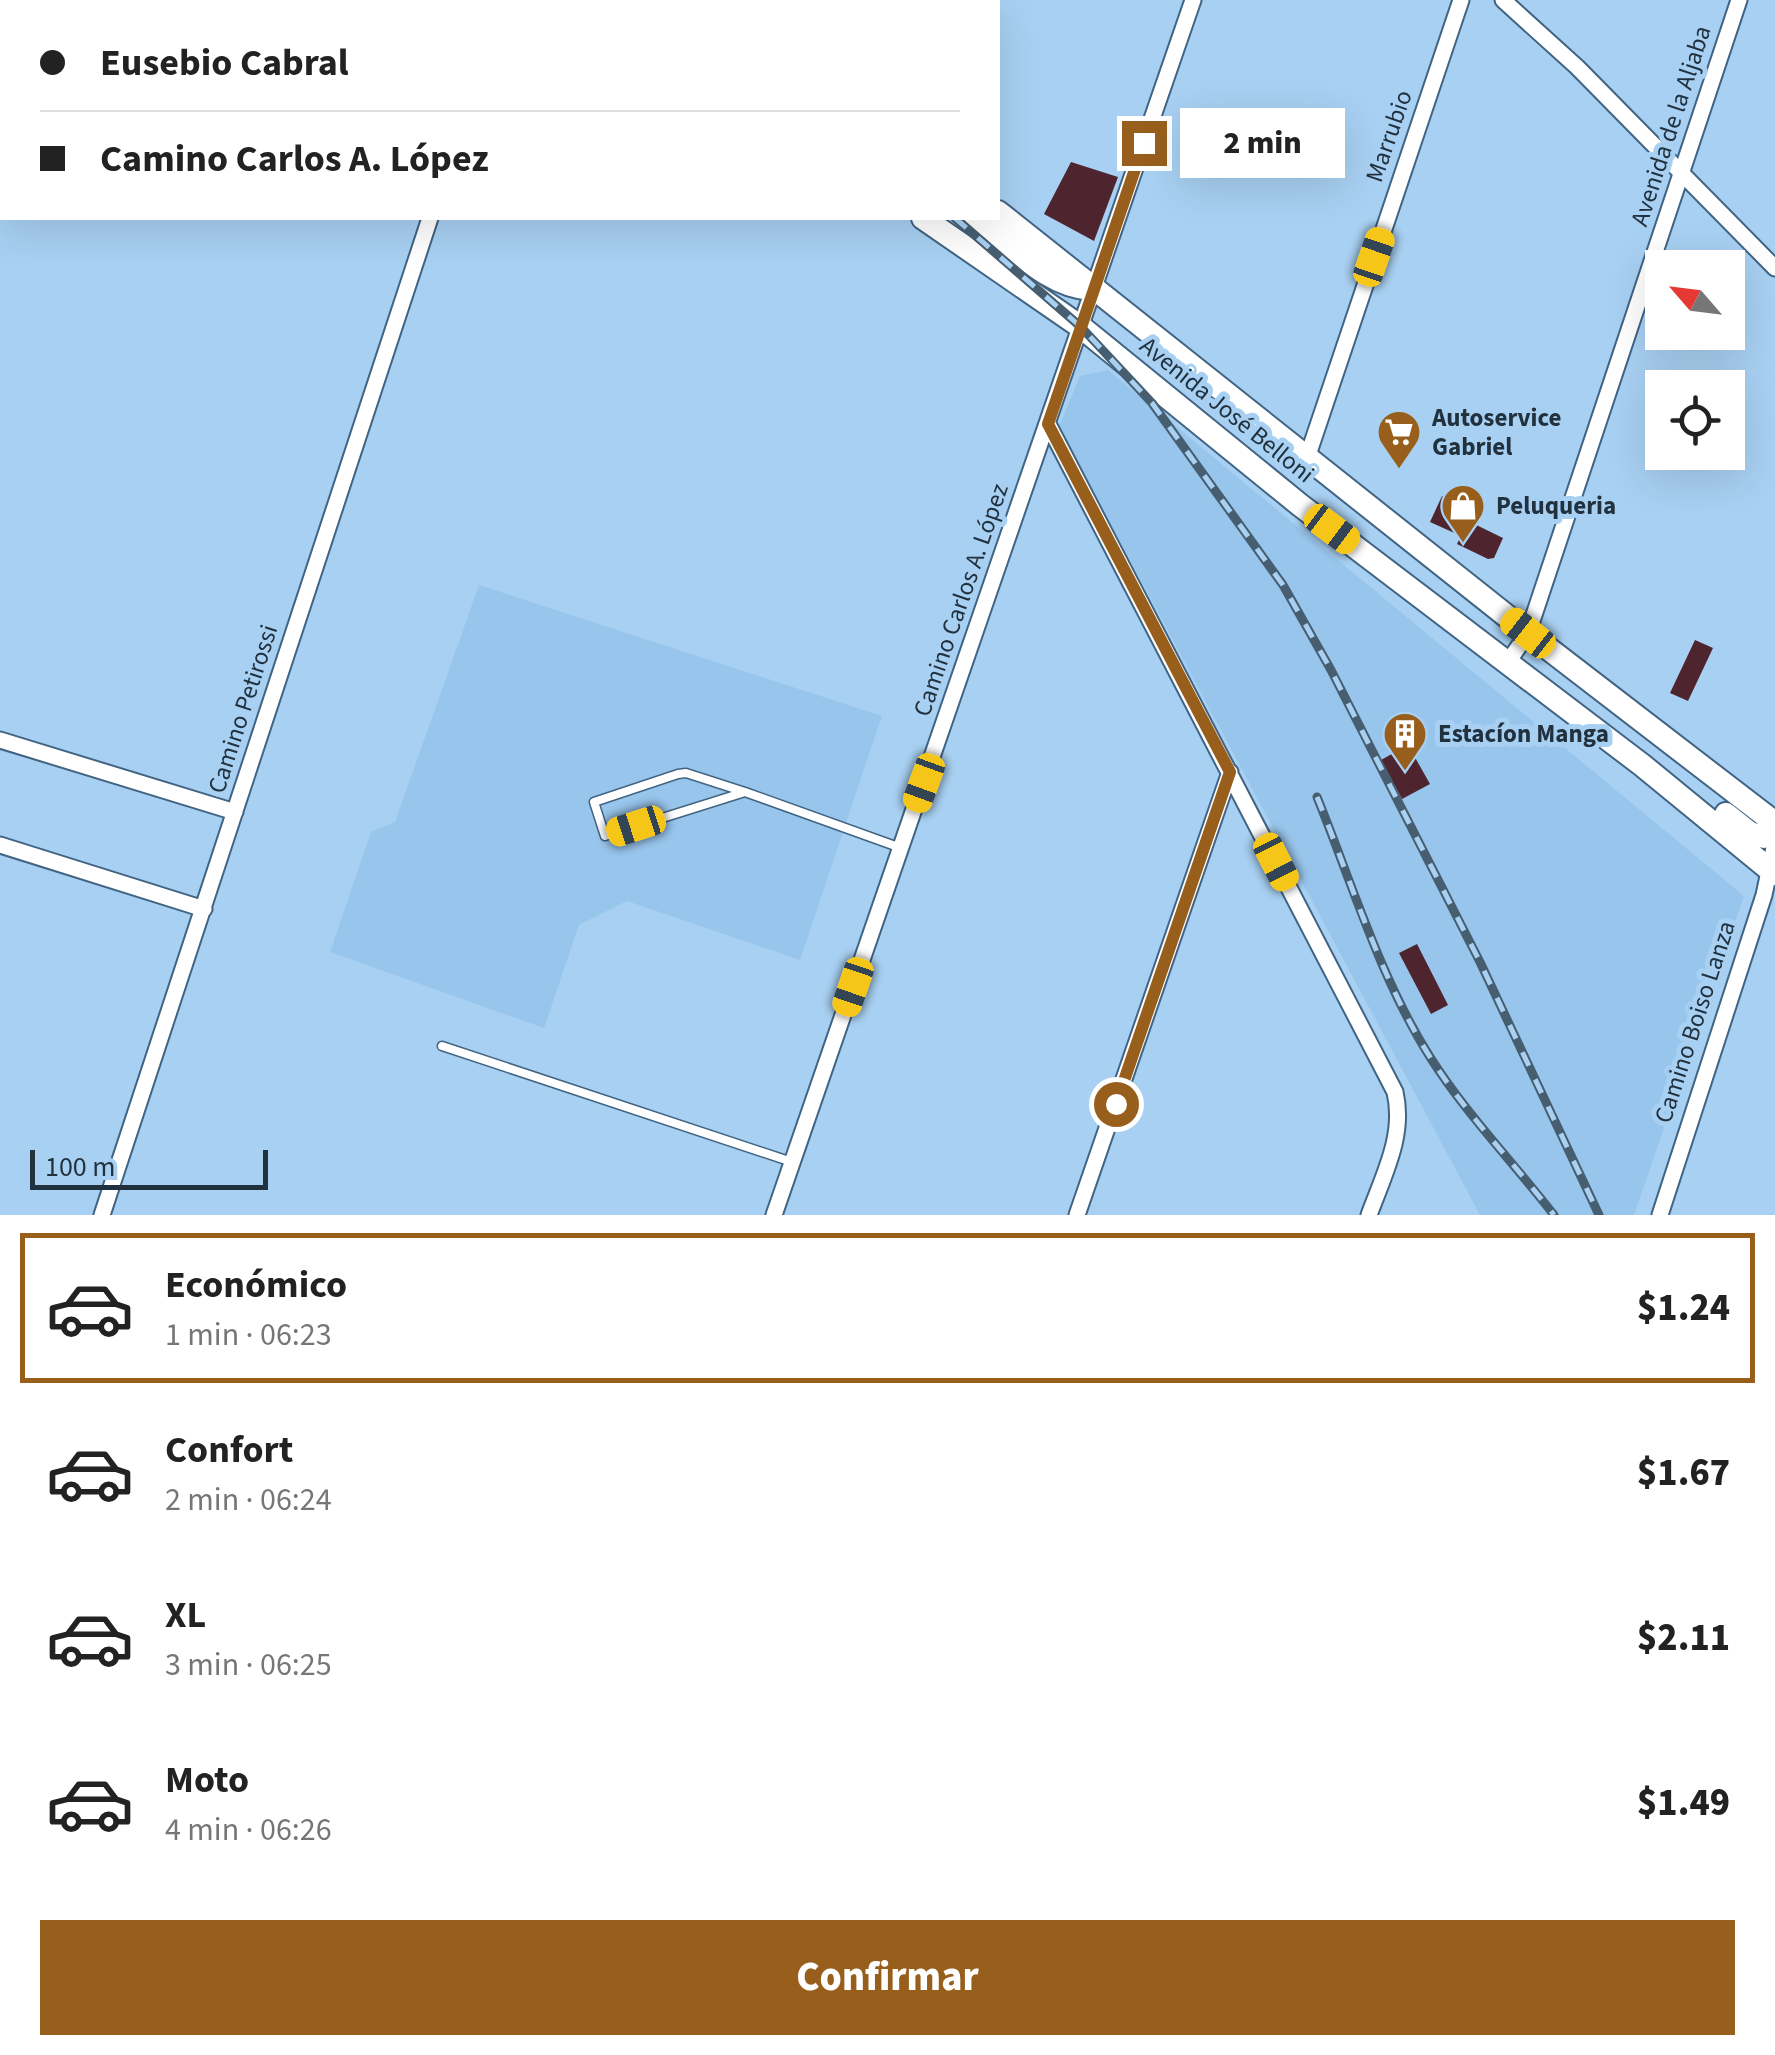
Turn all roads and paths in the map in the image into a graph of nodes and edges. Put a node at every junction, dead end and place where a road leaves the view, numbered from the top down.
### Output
1 (1192, 0) edge
2 (1462, 0) edge
3 (1503, 0) edge
4 (1739, 0) edge
5 (1681, 174) junction
6 (1000, 214) edge
7 (429, 220) edge
8 (926, 220) edge
9 (976, 220) edge
10 (1775, 268) edge
11 (1094, 289) junction
12 (1081, 327) junction
13 (1231, 396) junction
14 (1048, 424) junction
15 (1307, 458) junction
16 (1528, 633) junction
17 (1508, 662) junction
18 (0, 740) edge
19 (1642, 766) junction
20 (1230, 772) junction
21 (745, 792) junction
22 (235, 812) junction
23 (1775, 825) edge
24 (1775, 844) edge
25 (0, 845) edge
26 (902, 848) junction
27 (1774, 870) edge
28 (204, 910) junction
29 (442, 1046) dead end
30 (792, 1162) junction
31 (102, 1215) edge
32 (774, 1215) edge
33 (1077, 1215) edge
34 (1369, 1215) edge
35 (1660, 1215) edge

1 - 11 street, Camino Carlos A. López
2 - 15 street, Marrubio
3 - 5 street
4 - 5 street, Avenida de la Aljaba
5 - 10 street
5 - 16 street, Avenida de la Aljaba
6 - 11 main road, Avenida José Belloni
7 - 22 street, Camino Petirossi
8 - 12 main road, Avenida José Belloni
9 - 11 main road
11 - 12 street, Camino Carlos A. López
11 - 13 main road, Avenida José Belloni
12 - 13 main road
12 - 14 street, Camino Carlos A. López
12 - 17 main road, Avenida José Belloni
13 - 15 main road, Avenida José Belloni
14 - 20 street
14 - 26 street, Camino Carlos A. López
15 - 16 main road, Avenida José Belloni
16 - 17 street, Avenida de la Aljaba
16 - 23 main road, Avenida José Belloni
17 - 19 main road, Avenida José Belloni
18 - 22 street
19 - 23 main road
19 - 27 main road, Avenida José Belloni
20 - 33 street
20 - 34 street
21 - 21 lane
21 - 26 lane
22 - 28 street, Camino Petirossi
24 - 27 street, Camino Boiso Lanza
25 - 28 street
26 - 30 street, Camino Carlos A. López
27 - 35 street, Camino Boiso Lanza
28 - 31 street, Camino Petirossi
29 - 30 lane
30 - 32 street, Camino Carlos A. López

